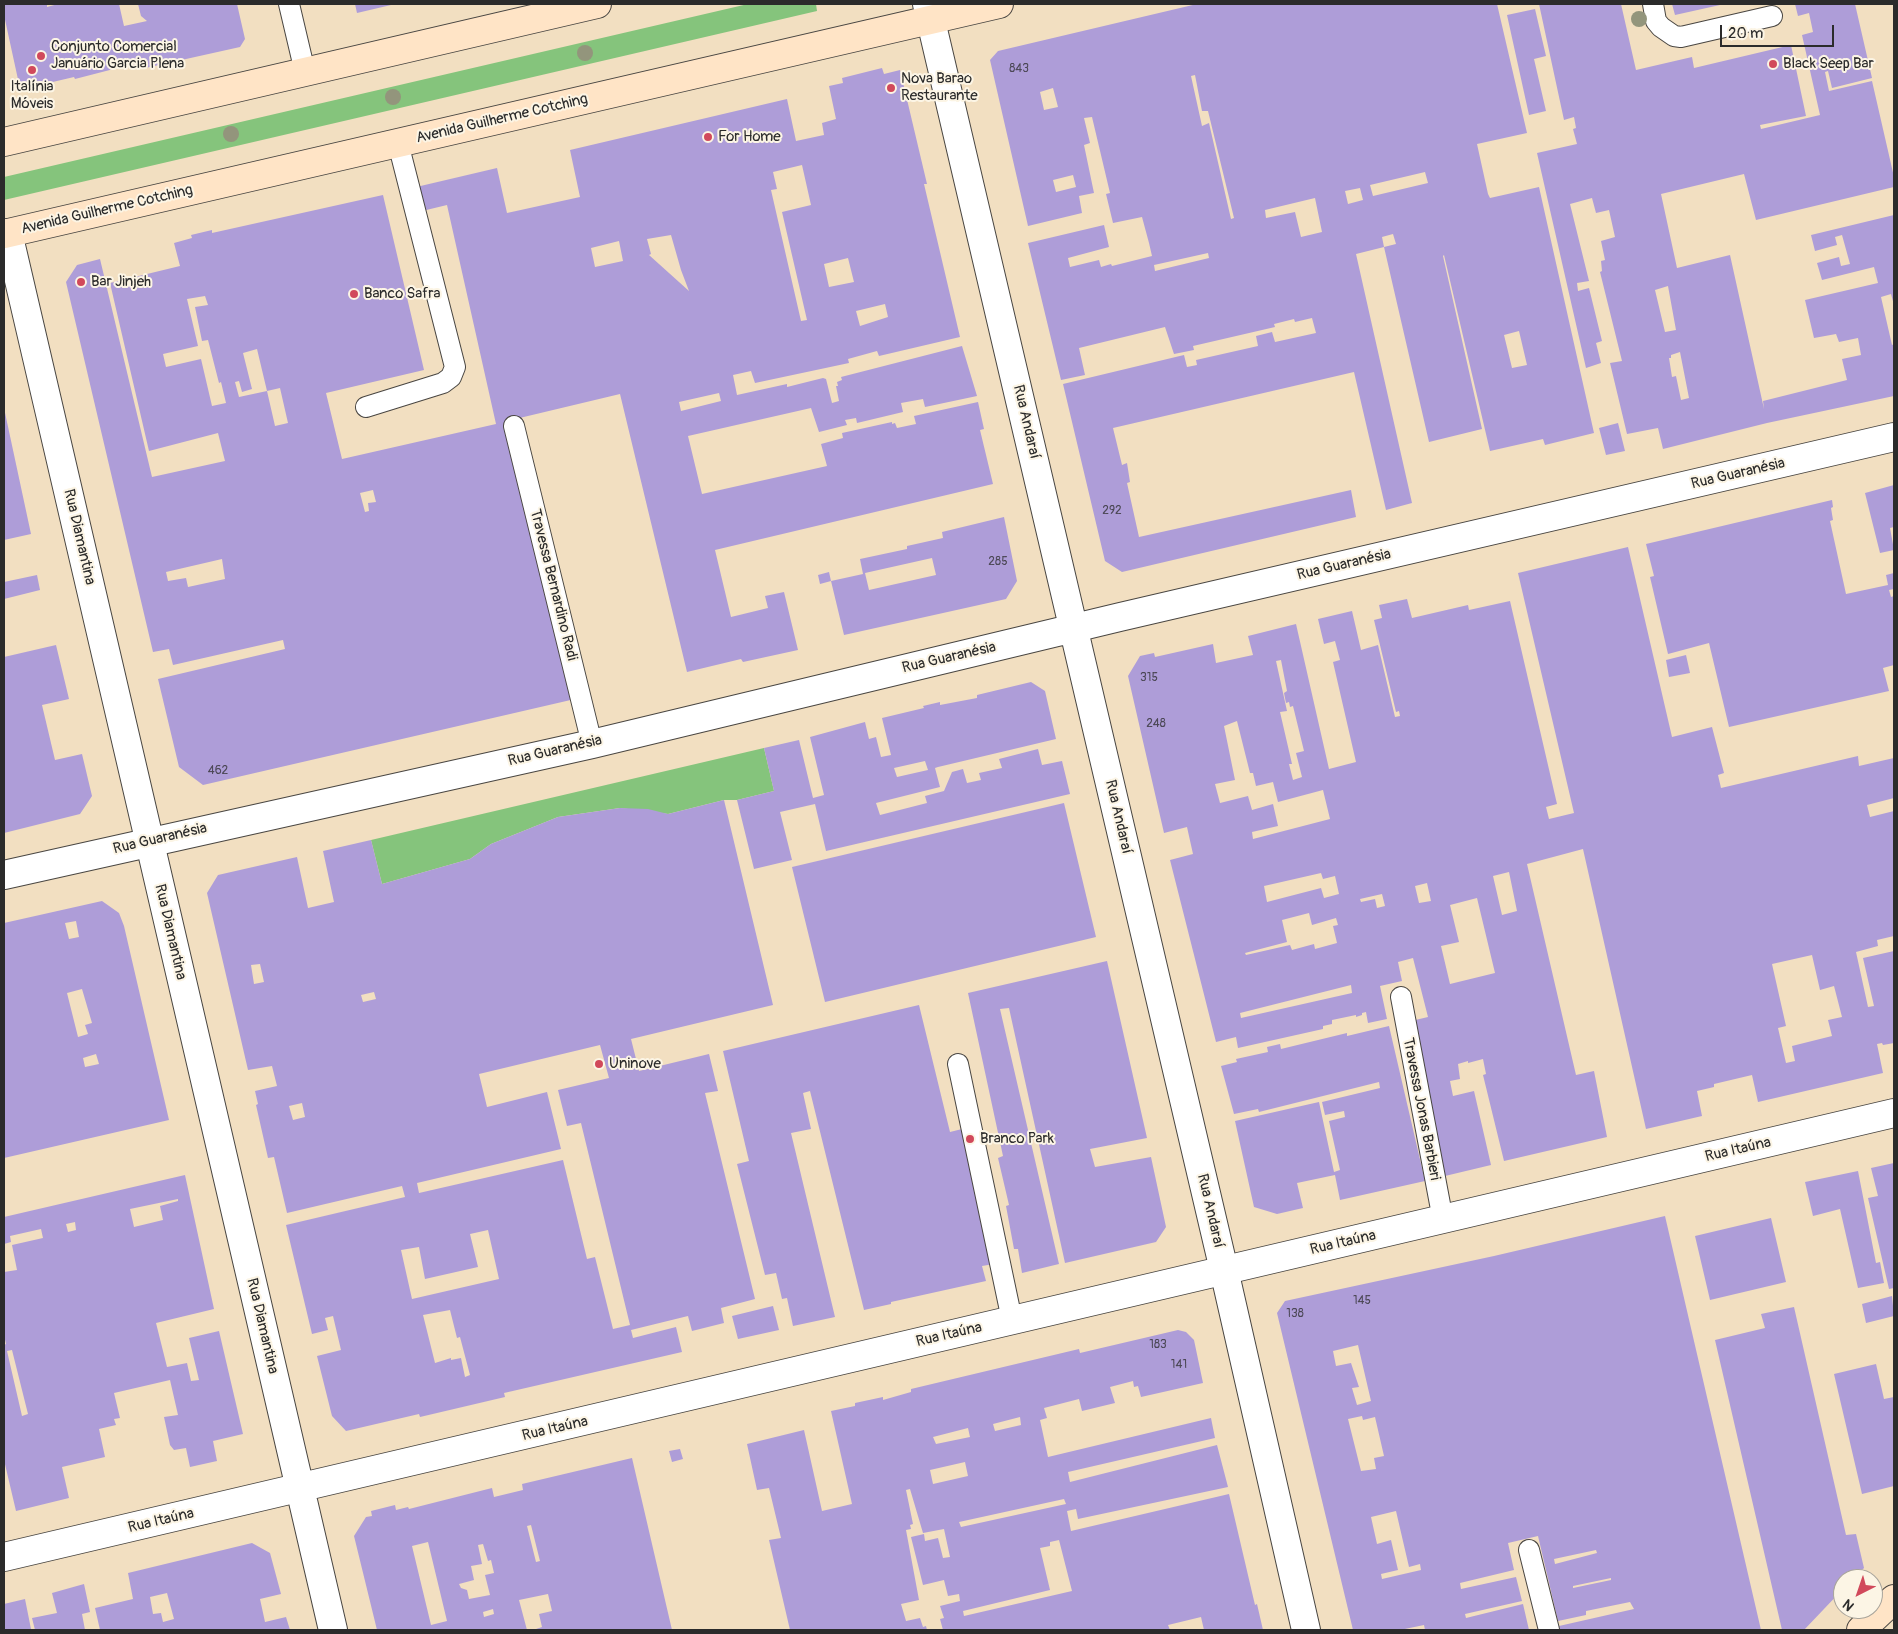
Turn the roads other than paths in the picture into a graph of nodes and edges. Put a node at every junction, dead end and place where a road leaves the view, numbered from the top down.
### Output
1 (289, 4) edge
2 (597, 4) edge
3 (999, 4) edge
4 (1653, 4) edge
5 (929, 12) edge
6 (1772, 16) dead end
7 (306, 72) junction
8 (4, 142) edge
9 (398, 143) junction
10 (6, 234) edge
11 (366, 407) dead end
12 (514, 426) dead end
13 (1894, 437) edge
14 (1074, 628) junction
15 (592, 744) junction
16 (148, 841) junction
17 (4, 875) edge
18 (1401, 997) dead end
19 (958, 1064) dead end
20 (1894, 1113) edge
21 (1443, 1220) junction
22 (1224, 1270) junction
23 (1012, 1320) junction
24 (299, 1489) junction
25 (1529, 1550) dead end
26 (4, 1557) edge
27 (1894, 1599) edge
28 (333, 1630) edge
29 (1306, 1630) edge
30 (1549, 1630) edge
31 (1861, 1630) edge

1 - 7 lane
2 - 7 main road
3 - 5 main road, Avenida Guilherme Cotching
4 - 6 lane
5 - 9 main road, Avenida Guilherme Cotching
5 - 14 street, Rua Andaraí
7 - 8 main road
9 - 10 main road, Avenida Guilherme Cotching
9 - 11 lane
10 - 16 street, Rua Diamantina
12 - 15 lane, Travessa Bernardino Radi
13 - 14 street, Rua Guaranésia
14 - 15 street, Rua Guaranésia
14 - 22 street, Rua Andaraí
15 - 16 street, Rua Guaranésia
16 - 17 street, Rua Guaranésia
16 - 24 street, Rua Diamantina
18 - 21 lane, Travessa Jonas Barbieri
19 - 23 lane
20 - 21 street, Rua Itaúna
21 - 22 street, Rua Itaúna
22 - 23 street, Rua Itaúna
22 - 29 street, Rua Andaraí
23 - 24 street, Rua Itaúna
24 - 26 street, Rua Itaúna
24 - 28 street, Rua Diamantina
25 - 30 lane
27 - 31 main road

